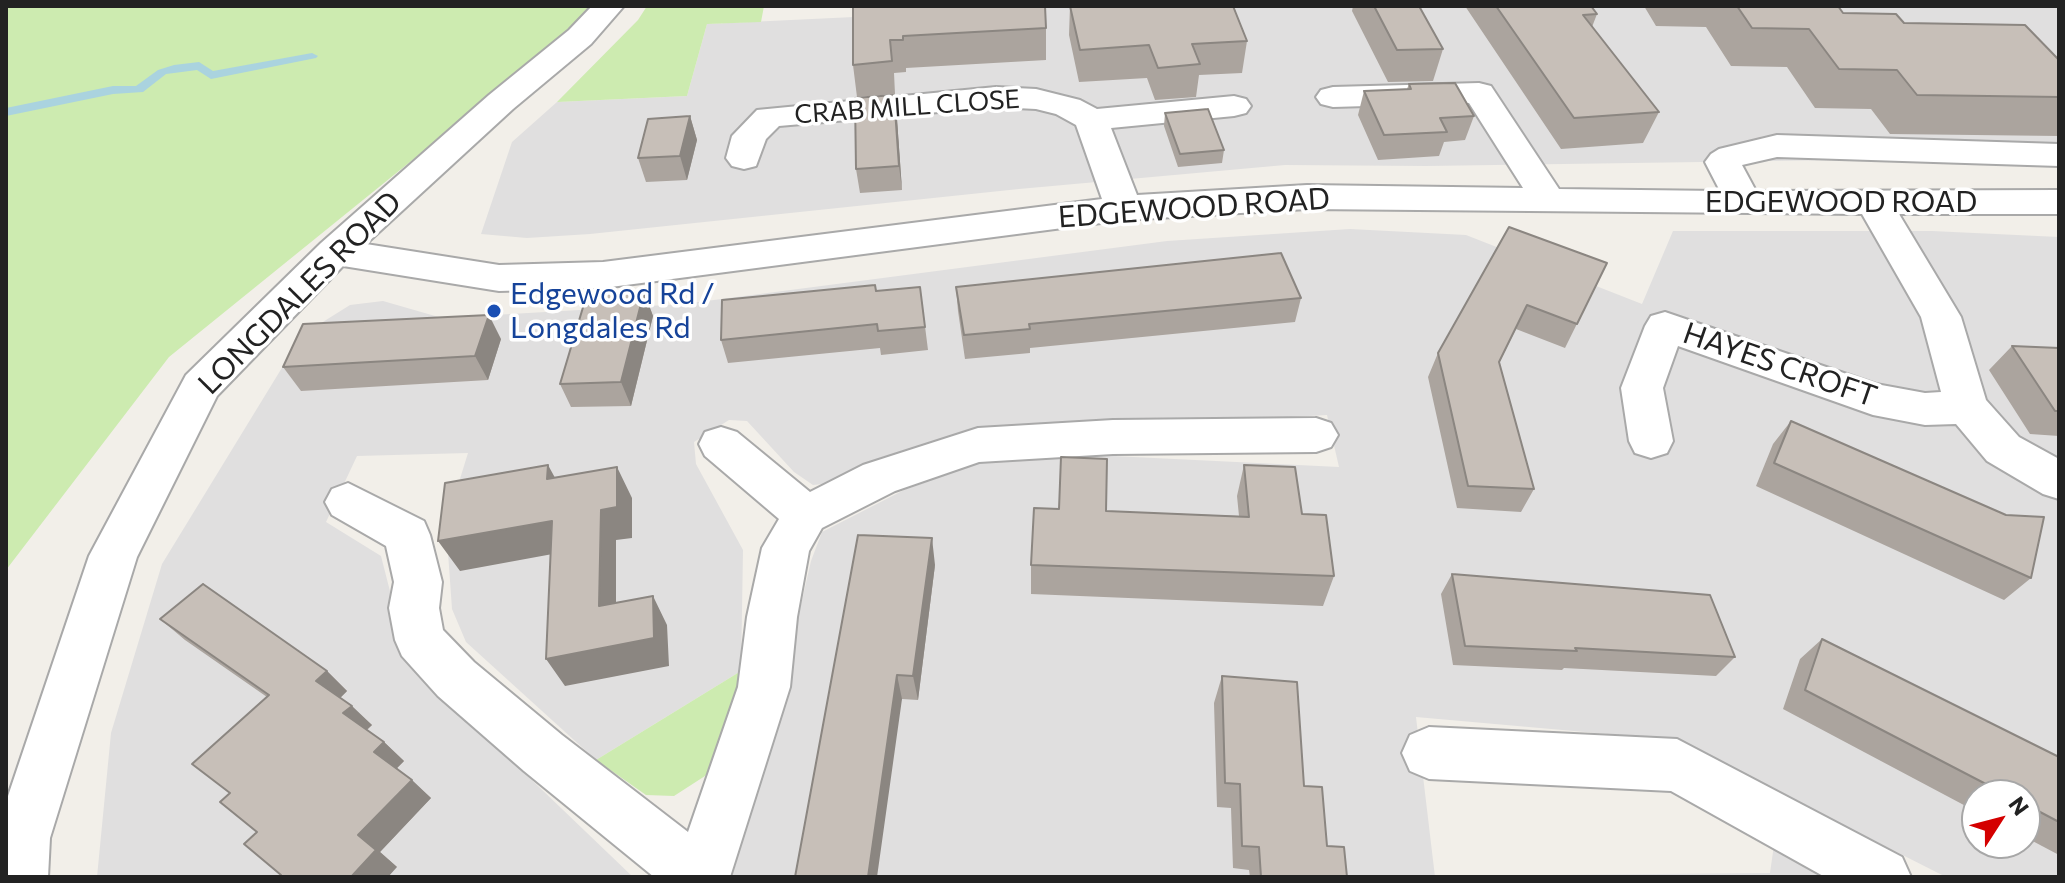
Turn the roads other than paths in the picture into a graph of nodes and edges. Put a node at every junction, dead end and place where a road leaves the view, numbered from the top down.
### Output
1 (609, 6) edge
2 (1333, 97) dead end
3 (1234, 106) dead end
4 (1091, 120) junction
5 (2059, 155) edge
6 (744, 158) dead end
7 (1549, 201) junction
8 (2059, 202) edge
9 (1744, 203) junction
10 (1874, 203) junction
11 (1124, 208) junction
12 (334, 252) junction
13 (1967, 407) junction
14 (1316, 435) dead end
15 (1651, 441) dead end
16 (721, 444) dead end
17 (2059, 481) edge
18 (348, 502) dead end
19 (806, 515) junction
20 (1429, 753) dead end
21 (19, 877) edge
22 (700, 877) edge
23 (1882, 877) edge

1 - 12 street, LONGDALES ROAD
2 - 7 street
3 - 4 street, CRAB MILL CLOSE
4 - 6 street, CRAB MILL CLOSE
4 - 11 street
5 - 9 street
7 - 9 street, EDGEWOOD ROAD
7 - 11 street, EDGEWOOD ROAD
8 - 10 street, EDGEWOOD ROAD
9 - 10 street, EDGEWOOD ROAD
10 - 13 street
11 - 12 street, EDGEWOOD ROAD
12 - 21 street, LONGDALES ROAD
13 - 15 street, HAYES CROFT
13 - 17 street
14 - 19 street
16 - 19 street
18 - 22 street
19 - 22 street
20 - 23 street

